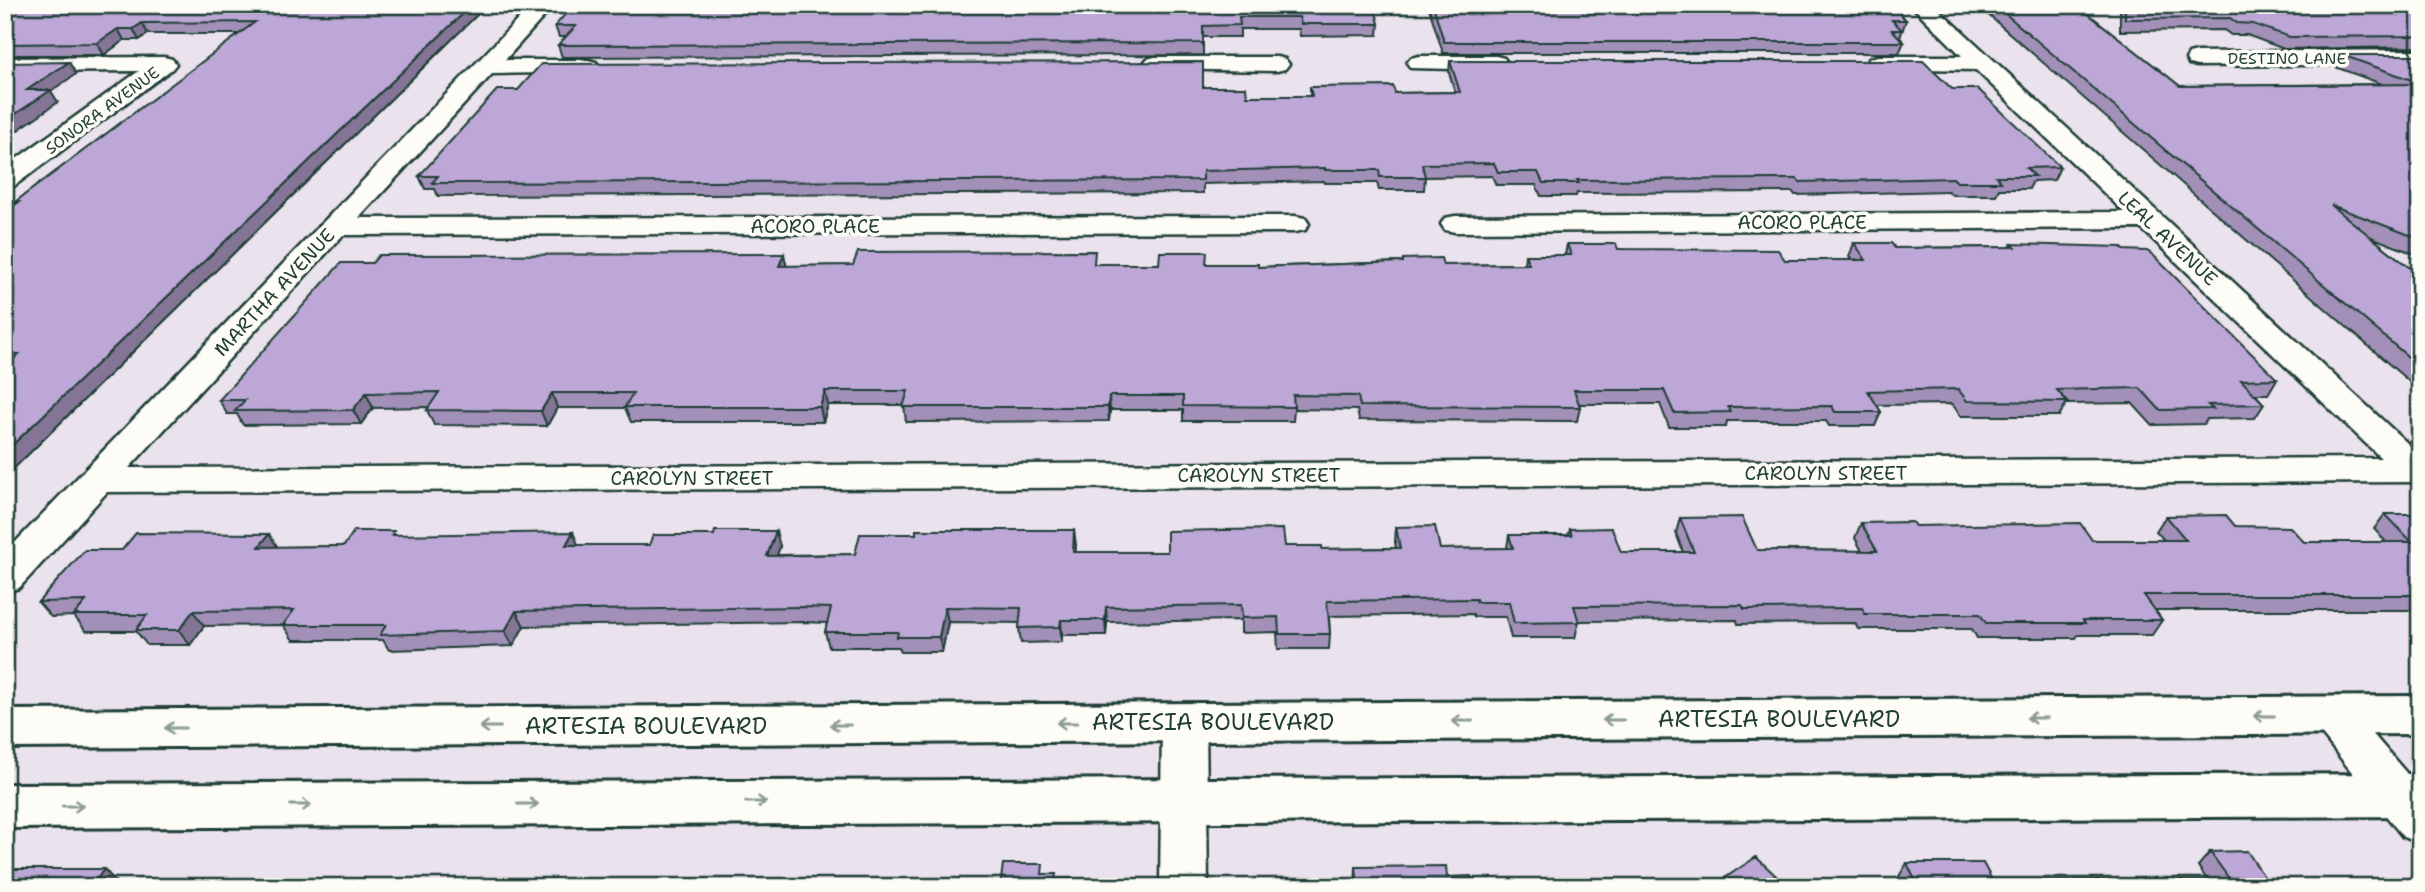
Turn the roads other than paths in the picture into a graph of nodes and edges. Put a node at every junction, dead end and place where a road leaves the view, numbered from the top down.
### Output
1 (544, 5) edge
2 (1921, 5) edge
3 (2420, 57) edge
4 (2197, 59) dead end
5 (1419, 63) dead end
6 (1515, 63) edge
7 (1859, 63) edge
8 (1983, 63) junction
9 (1138, 64) edge
10 (1277, 64) dead end
11 (5, 65) edge
12 (486, 67) junction
13 (611, 67) edge
14 (5, 180) edge
15 (2149, 220) junction
16 (1294, 224) dead end
17 (1455, 224) dead end
18 (335, 228) junction
19 (2417, 470) edge
20 (98, 480) junction
21 (5, 578) edge
22 (2333, 716) junction
23 (2420, 716) edge
24 (1184, 723) junction
25 (5, 729) edge
26 (1184, 801) junction
27 (2412, 804) edge
28 (5, 806) edge
29 (1184, 887) edge

1 - 12 street, MARTHA AVENUE
2 - 8 street, LEAL AVENUE
3 - 4 street, DESTINO LANE
5 - 6 street
7 - 8 street
8 - 15 street, LEAL AVENUE
9 - 10 street
11 - 14 street, SONORA AVENUE
12 - 13 street
12 - 18 street, MARTHA AVENUE
15 - 17 street, ACORO PLACE
15 - 19 street, LEAL AVENUE
16 - 18 street, ACORO PLACE
18 - 20 street, MARTHA AVENUE
19 - 20 street, CAROLYN STREET
20 - 21 street, MARTHA AVENUE
22 - 23 main road, ARTESIA BOULEVARD
22 -> 24 main road, ARTESIA BOULEVARD
22 - 27 street
24 -> 25 main road, ARTESIA BOULEVARD
24 - 26 street
26 - 27 main road
28 -> 26 main road
26 - 29 street

